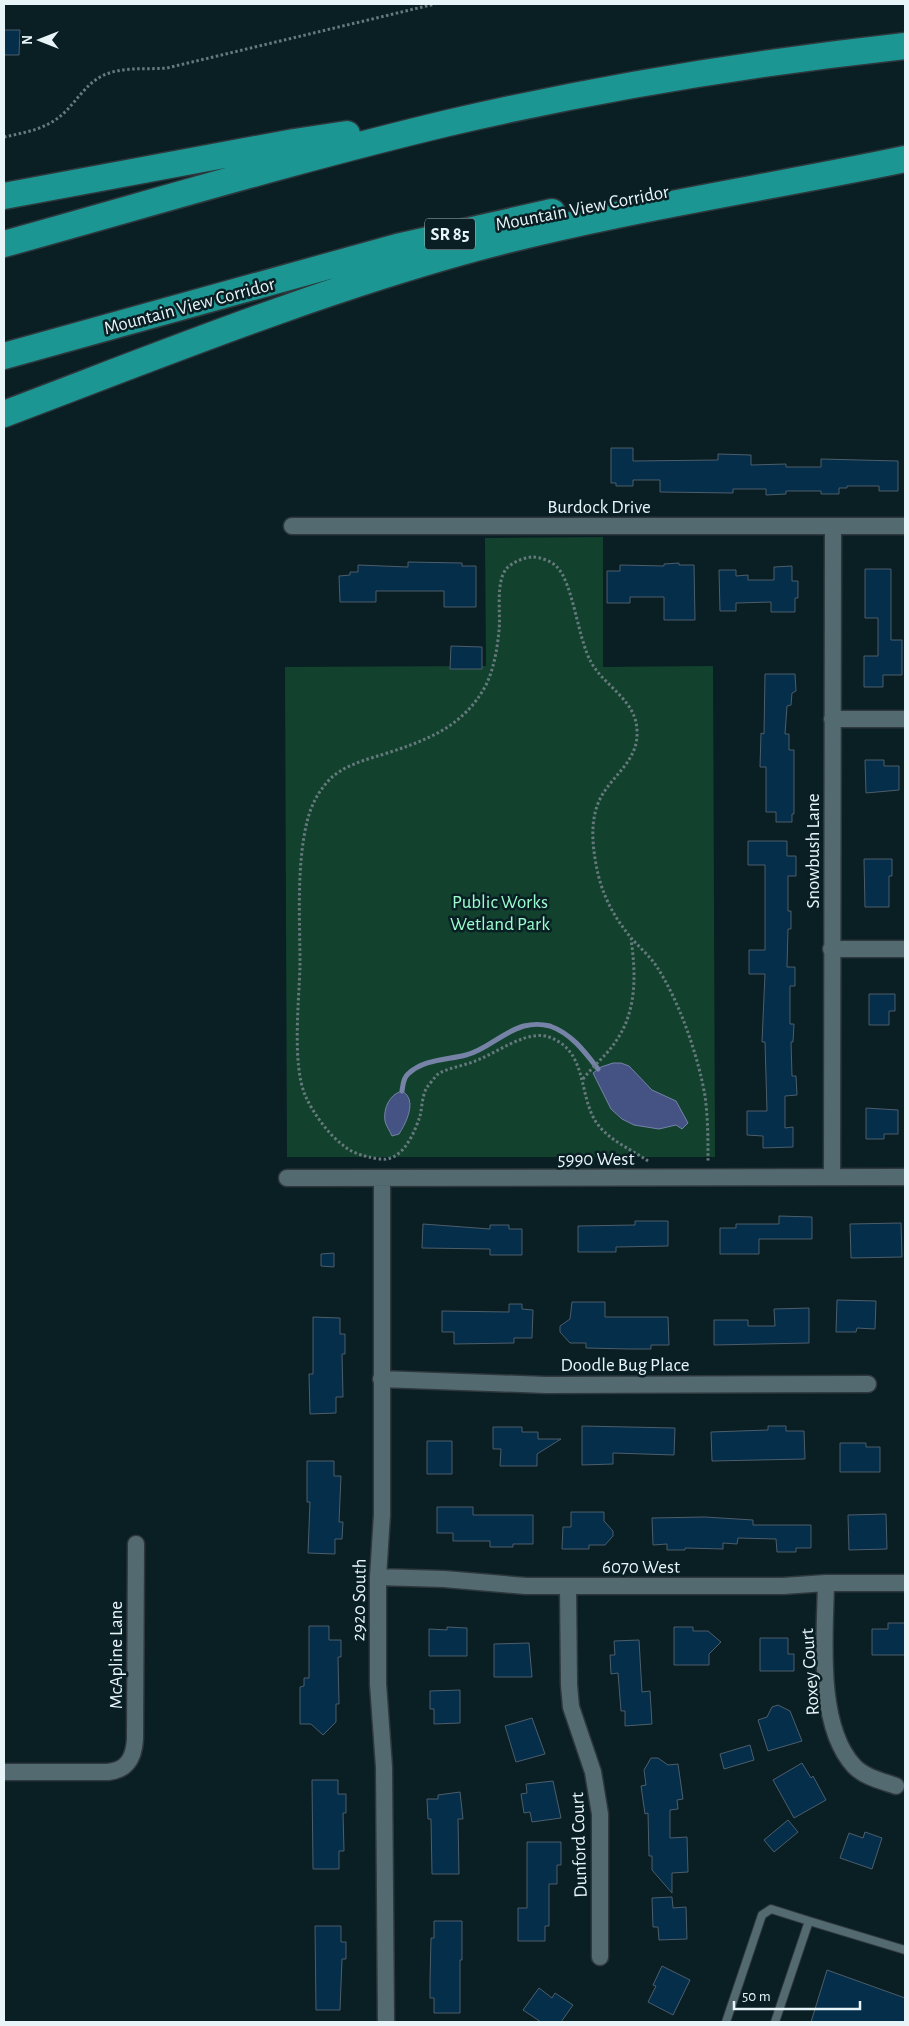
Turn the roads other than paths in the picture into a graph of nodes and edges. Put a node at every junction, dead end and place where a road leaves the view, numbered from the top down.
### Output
1 (905, 46) edge
2 (447, 124) junction
3 (905, 155) edge
4 (905, 159) edge
5 (4, 196) edge
6 (4, 244) edge
7 (4, 356) edge
8 (4, 414) edge
9 (292, 526) dead end
10 (833, 526) junction
11 (905, 526) edge
12 (832, 719) junction
13 (905, 719) edge
14 (831, 949) junction
15 (905, 949) edge
16 (832, 1177) junction
17 (905, 1177) edge
18 (287, 1178) dead end
19 (382, 1179) junction
20 (382, 1379) junction
21 (868, 1384) dead end
22 (136, 1544) dead end
23 (378, 1577) junction
24 (826, 1583) junction
25 (905, 1583) edge
26 (568, 1586) junction
27 (4, 1772) edge
28 (896, 1786) dead end
29 (809, 1921) junction
30 (905, 1950) edge
31 (600, 1957) dead end
32 (386, 2022) edge
33 (726, 2022) edge
34 (775, 2022) edge

1 - 2 highway
2 - 5 highway
2 - 6 highway
3 - 7 highway, Mountain View Corridor / SR 85
4 - 8 highway
9 - 10 street, Burdock Drive
10 - 11 street, Burdock Drive
10 - 12 street, Snowbush Lane
12 - 13 street
12 - 14 street, Snowbush Lane
14 - 15 street
14 - 16 street, Snowbush Lane
16 - 17 street, 5990 West
16 - 19 street, 5990 West
18 - 19 street, 5990 West
19 - 20 street, 2920 South
20 - 21 street, Doodle Bug Place
20 - 23 street, 2920 South
22 - 27 street, McApline Lane
23 - 26 street, 6070 West
23 - 32 street, 2920 South
24 - 25 street, 6070 West
24 - 26 street, 6070 West
24 - 28 street, Roxey Court
26 - 31 street, Dunford Court
29 - 30 lane
29 - 33 lane
29 - 34 lane

